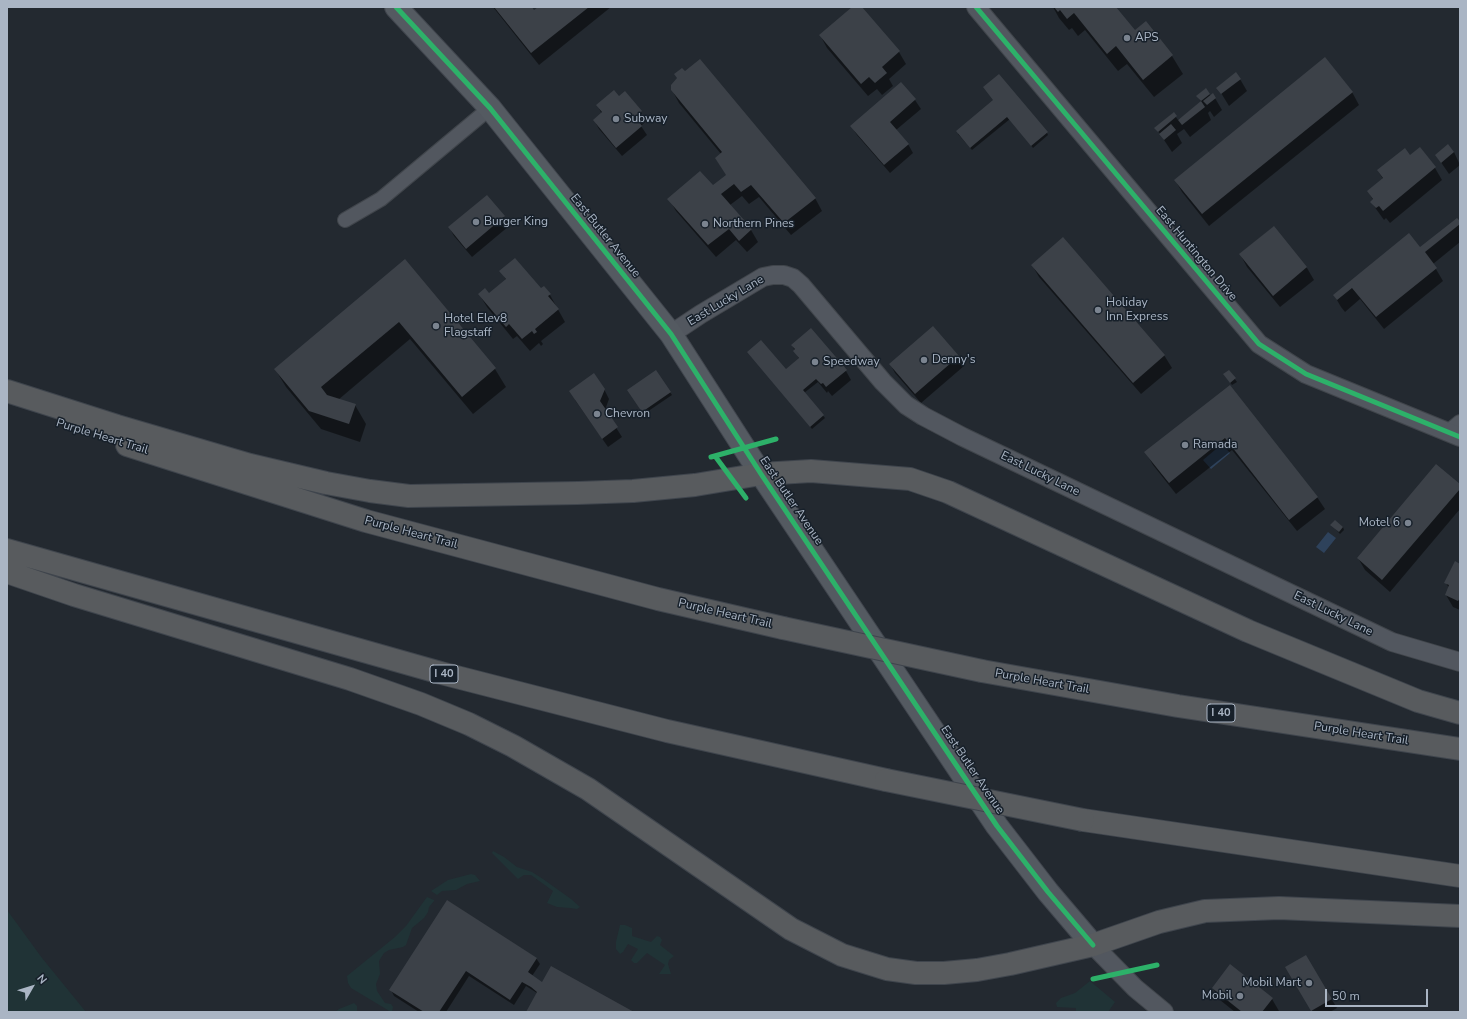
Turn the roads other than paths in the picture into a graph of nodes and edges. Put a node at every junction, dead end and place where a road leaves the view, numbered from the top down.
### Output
1 (396, 7) edge
2 (976, 7) edge
3 (490, 108) junction
4 (345, 220) dead end
5 (671, 334) junction
6 (7, 391) edge
7 (7, 406) edge
8 (1456, 431) edge
9 (761, 474) junction
10 (7, 550) edge
11 (7, 572) edge
12 (1460, 662) edge
13 (1460, 713) edge
14 (1460, 749) edge
15 (1460, 876) edge
16 (1460, 916) edge
17 (1092, 945) junction
18 (1164, 1012) edge

1 - 3 main road, East Butler Avenue
2 - 8 street, East Huntington Drive
3 - 4 street
3 - 5 main road, East Butler Avenue
5 - 9 main road, East Butler Avenue
5 - 12 street, East Lucky Lane
6 - 9 highway
7 - 14 highway, Purple Heart Trail / I 40, bridge
9 - 13 highway
9 - 17 main road, East Butler Avenue
10 - 15 highway, I 40, bridge
11 - 17 highway
16 - 17 highway
17 - 18 street, East Butler Avenue

